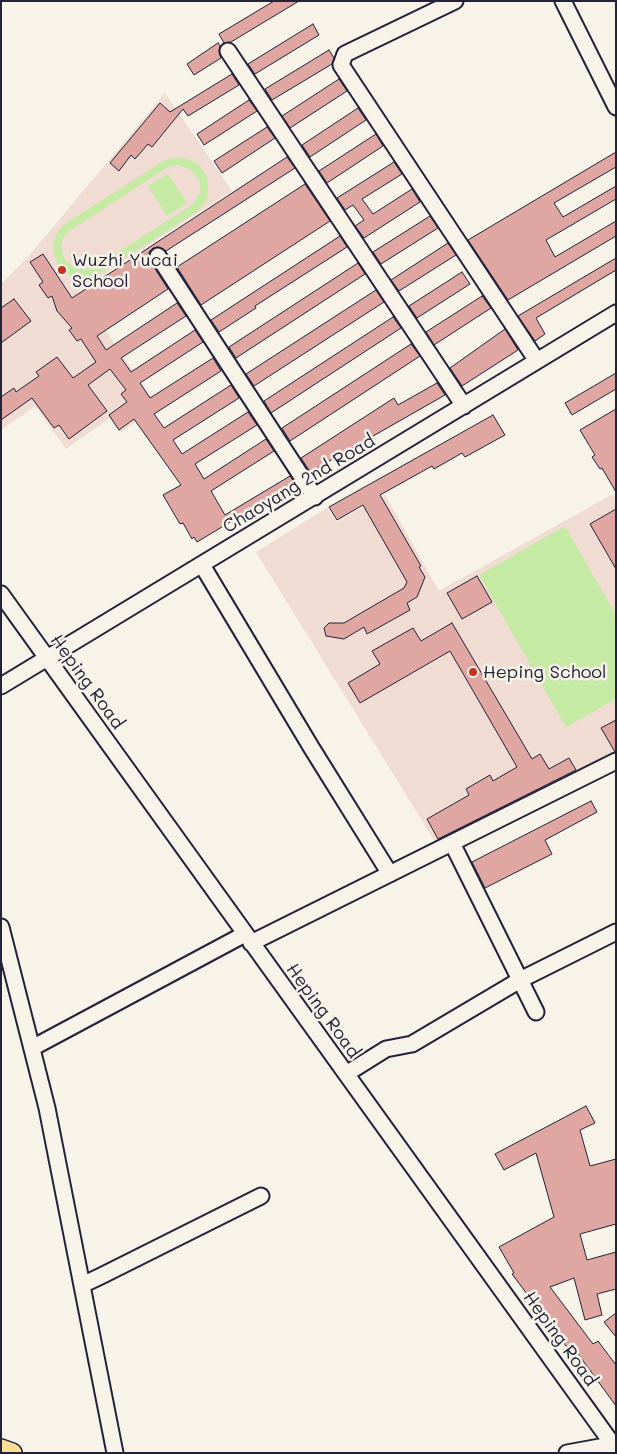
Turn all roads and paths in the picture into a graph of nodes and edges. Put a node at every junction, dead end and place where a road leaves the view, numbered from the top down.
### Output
1 (455, 1) edge
2 (563, 1) edge
3 (228, 51) dead end
4 (616, 107) edge
5 (158, 256) dead end
6 (616, 313) edge
7 (537, 361) junction
8 (464, 406) junction
9 (315, 497) junction
10 (202, 565) junction
11 (1, 594) edge
12 (47, 658) junction
13 (1, 686) edge
14 (615, 763) edge
15 (452, 843) junction
16 (390, 874) junction
17 (1, 928) edge
18 (616, 932) edge
19 (248, 939) junction
20 (520, 980) junction
21 (536, 1012) dead end
22 (32, 1048) junction
23 (346, 1074) junction
24 (261, 1196) dead end
25 (82, 1285) junction
26 (615, 1446) edge
27 (1, 1450) edge
28 (12, 1453) edge
29 (115, 1453) edge
30 (567, 1453) edge

1 - 7 street
2 - 4 street
3 - 8 street
5 - 9 street
6 - 7 street, Chaoyang 2nd Road
7 - 8 street, Chaoyang 2nd Road
8 - 9 street, Chaoyang 2nd Road
9 - 10 street, Chaoyang 2nd Road
10 - 12 street, Chaoyang 2nd Road
10 - 16 street
11 - 12 street, Heping Road
12 - 13 street, Chaoyang 2nd Road
12 - 19 street, Heping Road
14 - 15 street
15 - 16 street
15 - 20 street
16 - 19 street
17 - 22 street
18 - 20 street
19 - 22 street
19 - 23 street, Heping Road
20 - 21 street
20 - 23 street
22 - 25 street
23 - 26 street, Heping Road
24 - 25 street
25 - 29 street
26 - 30 street
27 - 28 main road

